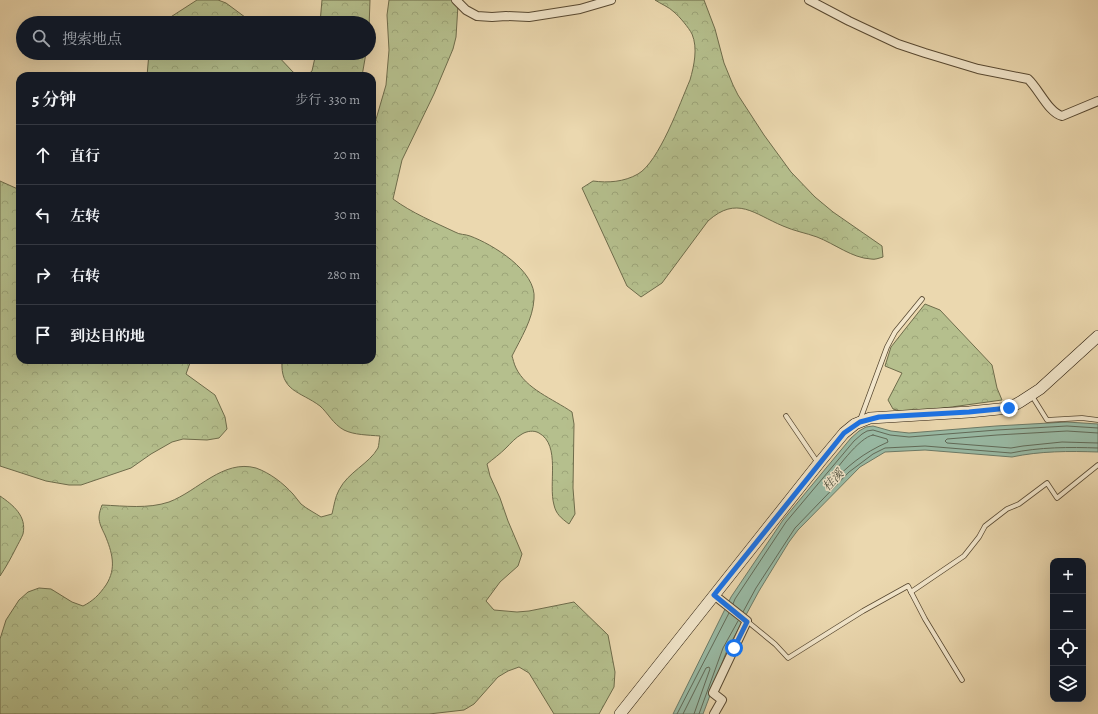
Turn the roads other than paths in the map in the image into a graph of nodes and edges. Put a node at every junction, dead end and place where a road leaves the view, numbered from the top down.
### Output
1 (456, 0) edge
2 (611, 0) edge
3 (809, 0) edge
4 (1098, 101) edge
5 (922, 299) dead end
6 (1098, 336) edge
7 (1032, 396) junction
8 (786, 416) dead end
9 (1098, 420) edge
10 (860, 422) junction
11 (819, 463) junction
12 (1098, 466) edge
13 (911, 592) junction
14 (717, 598) junction
15 (747, 622) junction
16 (962, 680) dead end
17 (620, 714) edge
18 (714, 714) edge

1 - 2 street
3 - 4 street
5 - 10 lane
6 - 7 street
7 - 9 lane
7 - 10 street
8 - 11 lane
10 - 11 street
11 - 14 street
12 - 13 lane
13 - 15 lane
13 - 16 lane
14 - 15 street
14 - 17 street
15 - 18 street

